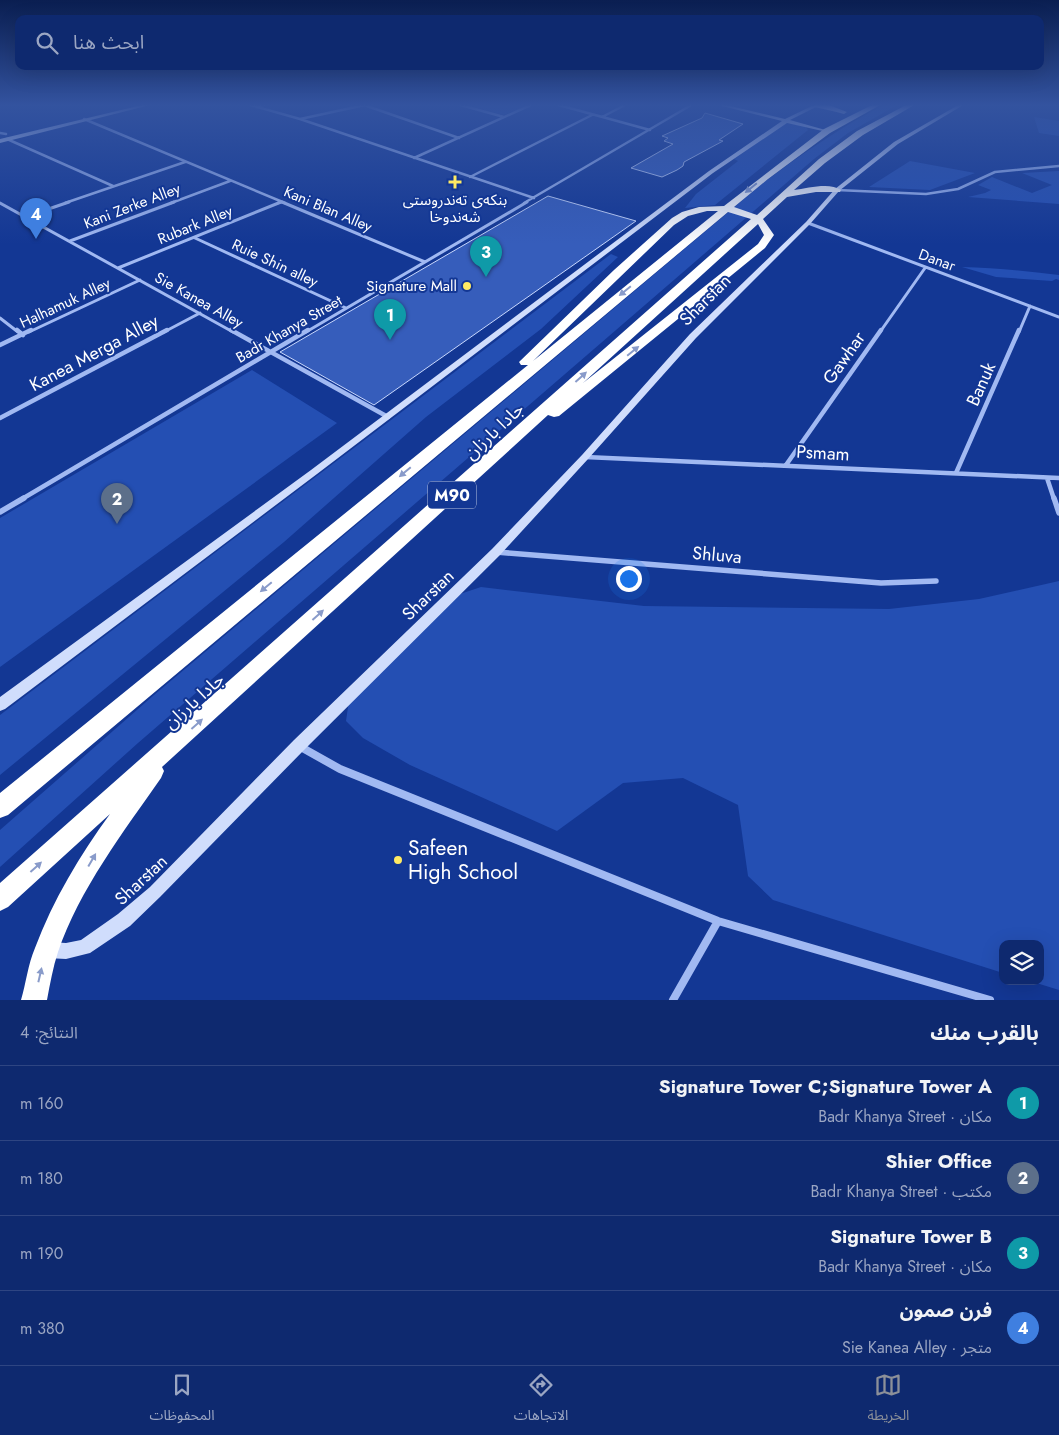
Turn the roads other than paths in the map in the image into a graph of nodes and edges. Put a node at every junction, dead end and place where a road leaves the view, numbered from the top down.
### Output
1 (36, 151) edge
2 (158, 151) edge
3 (390, 151) edge
4 (432, 151) edge
5 (522, 151) edge
6 (615, 151) edge
7 (742, 151) edge
8 (799, 151) edge
9 (837, 151) edge
10 (886, 151) edge
11 (414, 159) junction
12 (185, 162) junction
13 (1059, 166) edge
14 (806, 175) junction
15 (470, 177) junction
16 (230, 180) junction
17 (112, 186) junction
18 (837, 190) junction
19 (783, 196) junction
20 (534, 198) junction
21 (281, 202) junction
22 (0, 203) edge
23 (25, 217) junction
24 (808, 224) junction
25 (195, 238) junction
26 (70, 242) junction
27 (425, 262) junction
28 (118, 268) junction
29 (925, 268) junction
30 (140, 280) junction
31 (1030, 306) junction
32 (346, 308) junction
33 (200, 313) junction
34 (1059, 317) edge
35 (0, 318) edge
36 (23, 335) junction
37 (0, 345) edge
38 (271, 352) junction
39 (388, 417) junction
40 (0, 418) edge
41 (425, 455) junction
42 (585, 457) junction
43 (786, 465) junction
44 (956, 473) junction
45 (470, 478) junction
46 (1047, 478) junction
47 (1059, 478) edge
48 (0, 512) edge
49 (1059, 513) edge
50 (496, 552) junction
51 (936, 581) dead end
52 (0, 705) edge
53 (173, 745) junction
54 (299, 745) junction
55 (0, 806) edge
56 (0, 899) edge
57 (718, 921) junction
58 (46, 950) junction
59 (34, 1000) edge
60 (672, 1000) edge
61 (990, 1000) edge

1 - 17 street
2 - 12 street, Kani Blan Alley
3 - 11 street
4 - 11 street
5 - 15 street
6 - 20 street, Badr Khanya Street
7 - 39 main road
8 -> 41 highway, جادا بارزان / M90
9 - 14 highway, جادا بارزان / M90
10 - 18 main road, Sharstan
11 - 15 street
12 - 16 street, Kani Blan Alley
12 - 17 street
13 - 18 street
14 - 18 highway
14 - 19 highway, جادا بارزان / M90
15 - 20 street
16 - 21 street, Kani Blan Alley
16 - 26 street, Kani Zerke Alley
17 - 23 street
18 - 19 highway
18 - 24 main road, Sharstan
45 -> 19 highway, جادا بارزان / M90
20 - 27 street, Badr Khanya Street
21 - 25 street, Rubark Alley
21 - 27 street, Kani Blan Alley
22 - 23 street, Sie Kanea Alley
23 - 26 street, Sie Kanea Alley
24 - 29 street, Danar
24 - 42 main road, Sharstan
25 - 28 street, Rubark Alley
25 - 32 street, Ruie Shin alley
26 - 28 street, Sie Kanea Alley
27 - 32 street, Badr Khanya Street
28 - 30 street, Sie Kanea Alley
29 - 31 street, Danar
29 - 43 street, Gawhar
30 - 33 street, Sie Kanea Alley
30 - 36 street, Halhamuk Alley
31 - 34 street, Danar
31 - 44 street, Banuk
32 - 38 street, Badr Khanya Street
33 - 38 street, Sie Kanea Alley
33 - 40 street, Kanea Merga Alley
35 - 36 street
36 - 37 street, Halhamuk Alley
38 - 39 street, Sie Kanea Alley
38 - 48 street, Badr Khanya Street
39 - 52 main road
45 -> 41 highway
41 -> 55 highway, جادا بارزان / M90
42 - 43 street, Psmam
42 - 50 main road, Sharstan
43 - 44 street, Psmam
44 - 46 street, Psmam
53 -> 45 highway, جادا بارزان / M90
46 - 47 street, Psmam
46 - 49 street
50 - 51 street, Shluva
50 - 54 main road, Sharstan
56 -> 53 highway, جادا بارزان / M90
58 -> 53 highway
54 - 57 street
54 - 58 main road, Sharstan
57 - 60 street
57 - 61 street
59 -> 58 highway

